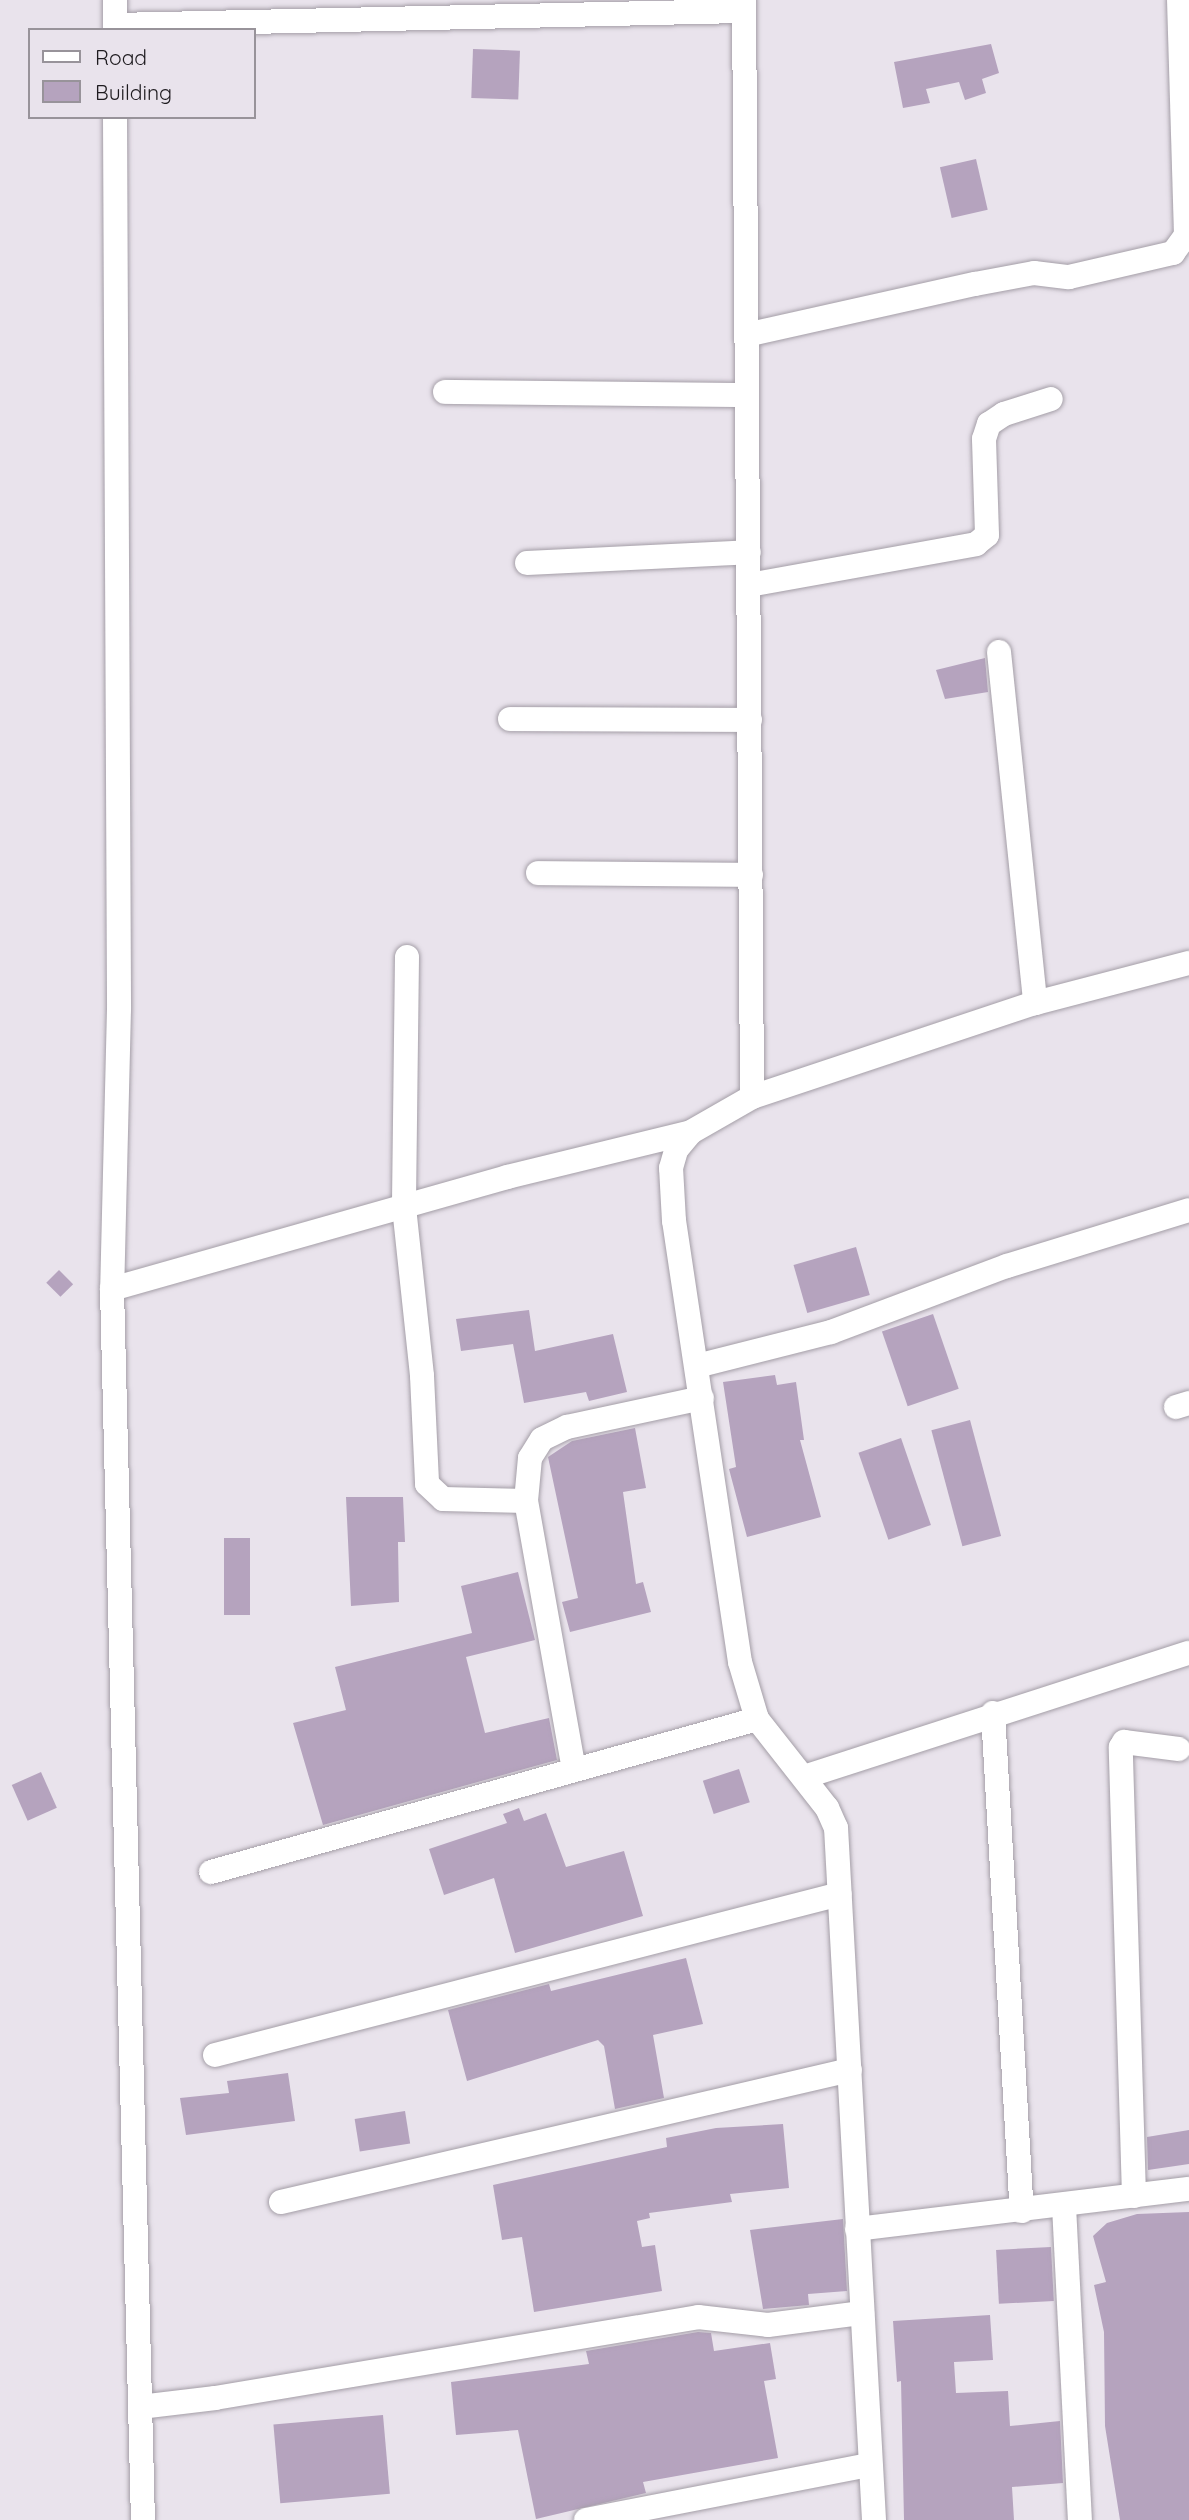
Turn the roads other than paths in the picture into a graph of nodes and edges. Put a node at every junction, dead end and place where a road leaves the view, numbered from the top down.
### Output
1 (115, 0) edge
2 (1179, 0) edge
3 (744, 6) edge
4 (115, 27) edge
5 (116, 119) edge
6 (746, 335) junction
7 (445, 392) dead end
8 (747, 396) junction
9 (1051, 399) dead end
10 (749, 552) junction
11 (527, 564) dead end
12 (750, 585) junction
13 (999, 652) dead end
14 (510, 719) dead end
15 (750, 720) junction
16 (538, 873) dead end
17 (751, 875) junction
18 (407, 957) dead end
19 (1189, 963) edge
20 (1035, 1003) junction
21 (752, 1097) junction
22 (691, 1132) junction
23 (404, 1207) junction
24 (1189, 1210) edge
25 (112, 1289) junction
26 (697, 1366) junction
27 (702, 1398) junction
28 (526, 1501) junction
29 (1189, 1653) edge
30 (993, 1713) junction
31 (757, 1719) junction
32 (1179, 1749) dead end
33 (574, 1770) junction
34 (804, 1777) junction
35 (211, 1872) dead end
36 (840, 1895) junction
37 (215, 2055) dead end
38 (850, 2070) junction
39 (1189, 2189) edge
40 (1134, 2196) junction
41 (281, 2202) dead end
42 (1063, 2206) junction
43 (1022, 2211) junction
44 (857, 2229) junction
45 (862, 2314) junction
46 (140, 2406) junction
47 (870, 2465) junction
48 (143, 2520) edge
49 (586, 2520) edge
50 (874, 2520) edge
51 (1080, 2520) edge

1 - 4 street
2 - 6 street
3 - 4 street
3 - 6 street
5 - 25 street
6 - 8 street
7 - 8 street
8 - 10 street
9 - 12 street
10 - 11 street
10 - 12 street
12 - 15 street
13 - 20 street
14 - 15 street
15 - 17 street
16 - 17 street
17 - 21 street
18 - 23 street
19 - 20 street
20 - 21 street
21 - 22 street
22 - 23 street
22 - 26 street
23 - 25 street
23 - 28 street
24 - 26 street
25 - 46 street
26 - 27 street
27 - 28 street
27 - 31 street
28 - 33 street
29 - 30 street
30 - 34 street
30 - 43 street
31 - 33 street
31 - 34 street
32 - 40 street
33 - 35 street
34 - 36 street
36 - 37 street
36 - 38 street
38 - 41 street
38 - 44 street
39 - 40 street
40 - 42 street
42 - 43 street
42 - 51 street
43 - 44 street
44 - 45 street
45 - 46 street
45 - 47 street
46 - 48 street
47 - 49 street
47 - 50 street

